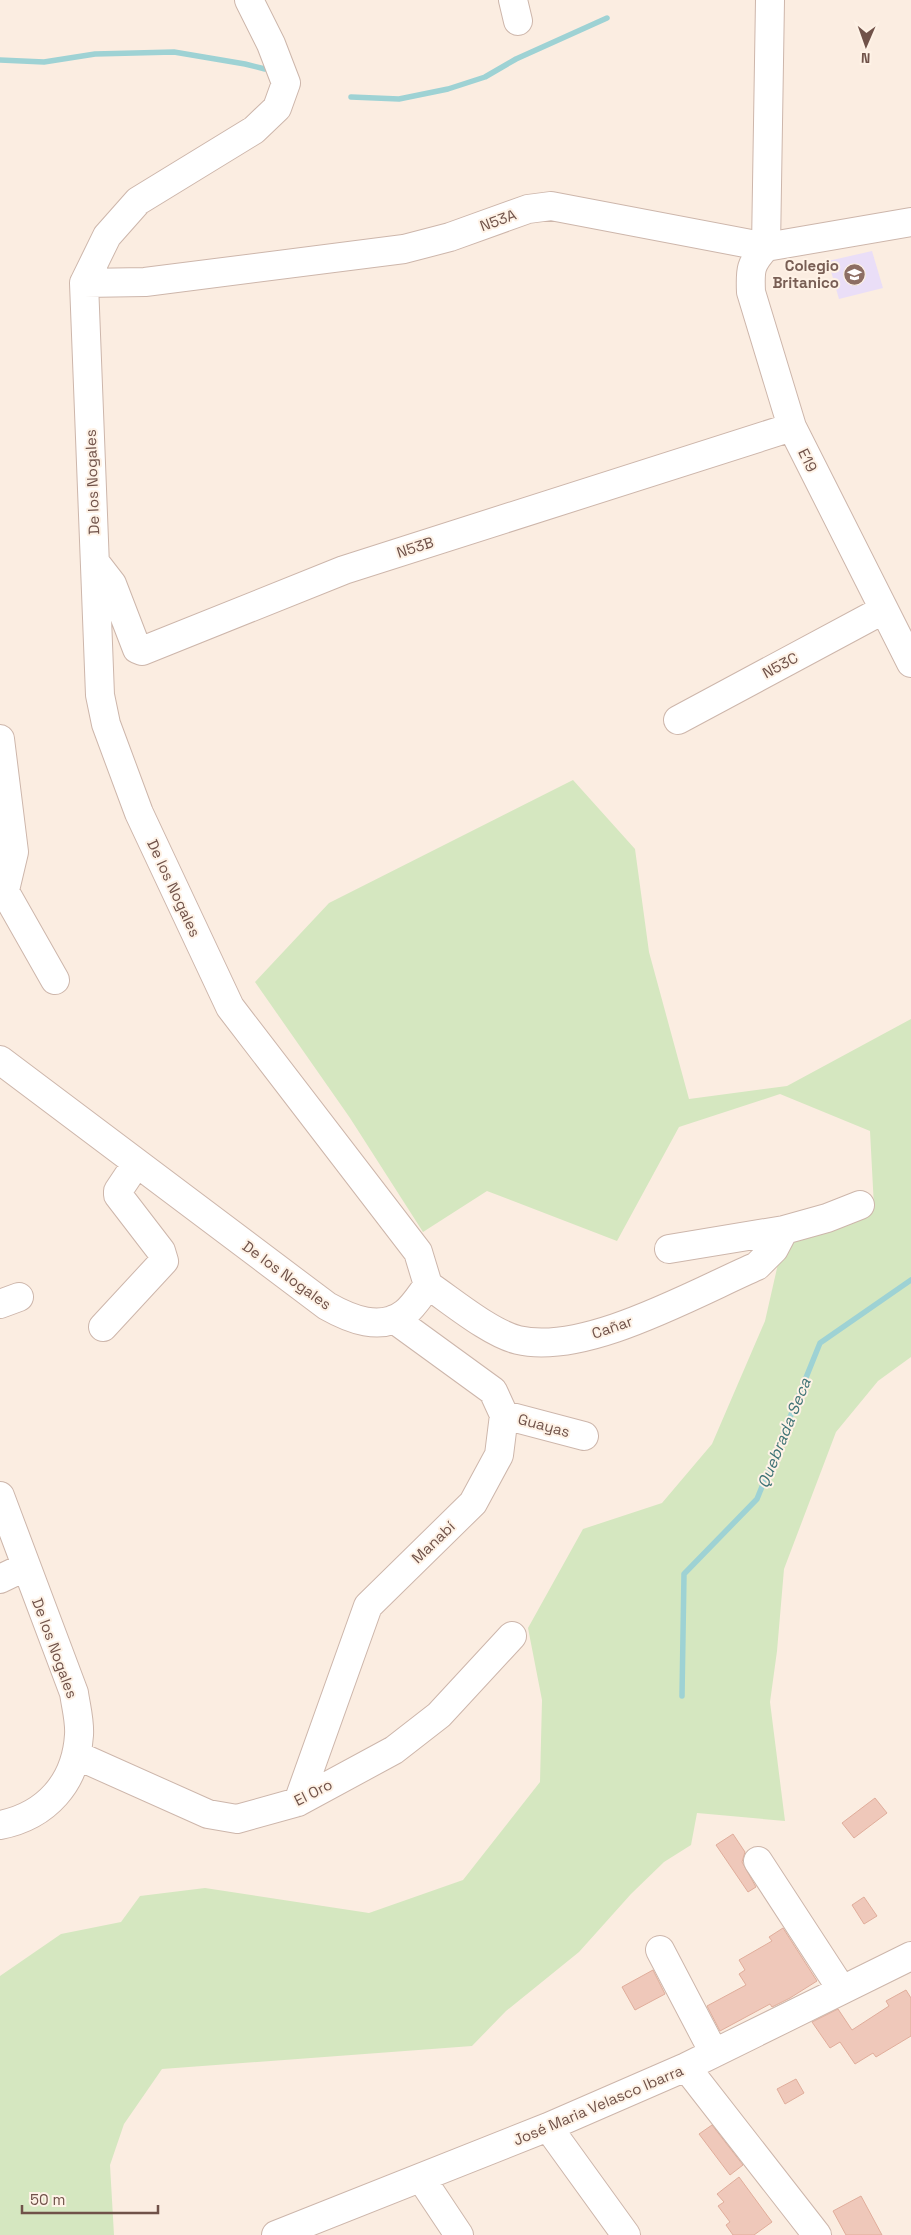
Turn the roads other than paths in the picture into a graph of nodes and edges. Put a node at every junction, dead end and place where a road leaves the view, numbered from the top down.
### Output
1 (249, 0) edge
2 (770, 0) edge
3 (911, 222) edge
4 (766, 247) junction
5 (84, 283) junction
6 (792, 428) junction
7 (95, 562) junction
8 (883, 610) junction
9 (911, 663) edge
10 (678, 720) dead end
11 (0, 739) edge
12 (2, 887) edge
13 (55, 980) dead end
14 (0, 1060) edge
15 (136, 1164) junction
16 (860, 1205) dead end
17 (784, 1230) junction
18 (668, 1249) dead end
19 (428, 1285) junction
20 (394, 1319) junction
21 (103, 1327) dead end
22 (504, 1415) junction
23 (584, 1436) dead end
24 (0, 1496) edge
25 (25, 1567) junction
26 (0, 1579) edge
27 (512, 1636) dead end
28 (76, 1755) junction
29 (298, 1802) junction
30 (0, 1825) edge
31 (758, 1860) dead end
32 (660, 1950) dead end
33 (911, 1956) edge
34 (842, 1990) junction
35 (714, 2053) junction
36 (686, 2067) junction
37 (548, 2127) junction
38 (422, 2178) junction
39 (276, 2235) edge
40 (459, 2235) edge
41 (626, 2235) edge
42 (817, 2235) edge

1 - 5 street, De los Nogales
2 - 4 street
3 - 4 street, N53A
4 - 5 street, N53A
4 - 6 street, E19
5 - 7 street, De los Nogales
6 - 7 street, N53B
6 - 8 street, E19
7 - 19 street, De los Nogales
8 - 9 street, E19
8 - 10 street, N53C
11 - 12 street
12 - 13 street
14 - 15 street, De los Nogales
15 - 20 street, De los Nogales
15 - 21 street
16 - 17 street
17 - 18 street
17 - 19 street, Cañar
19 - 20 street
20 - 22 street
22 - 23 street, Guayas
22 - 29 street, Manabí
24 - 25 street, De los Nogales
25 - 26 street
25 - 28 street, De los Nogales
27 - 29 street, El Oro
28 - 29 street, El Oro
28 - 30 street, De los Nogales
31 - 34 street
32 - 35 street
33 - 34 street, José Maria Velasco Ibarra
34 - 35 street, José Maria Velasco Ibarra
35 - 36 street, José Maria Velasco Ibarra
36 - 37 street, José Maria Velasco Ibarra
36 - 42 street
37 - 38 street, José Maria Velasco Ibarra
37 - 41 street
38 - 39 street, José Maria Velasco Ibarra
38 - 40 street

